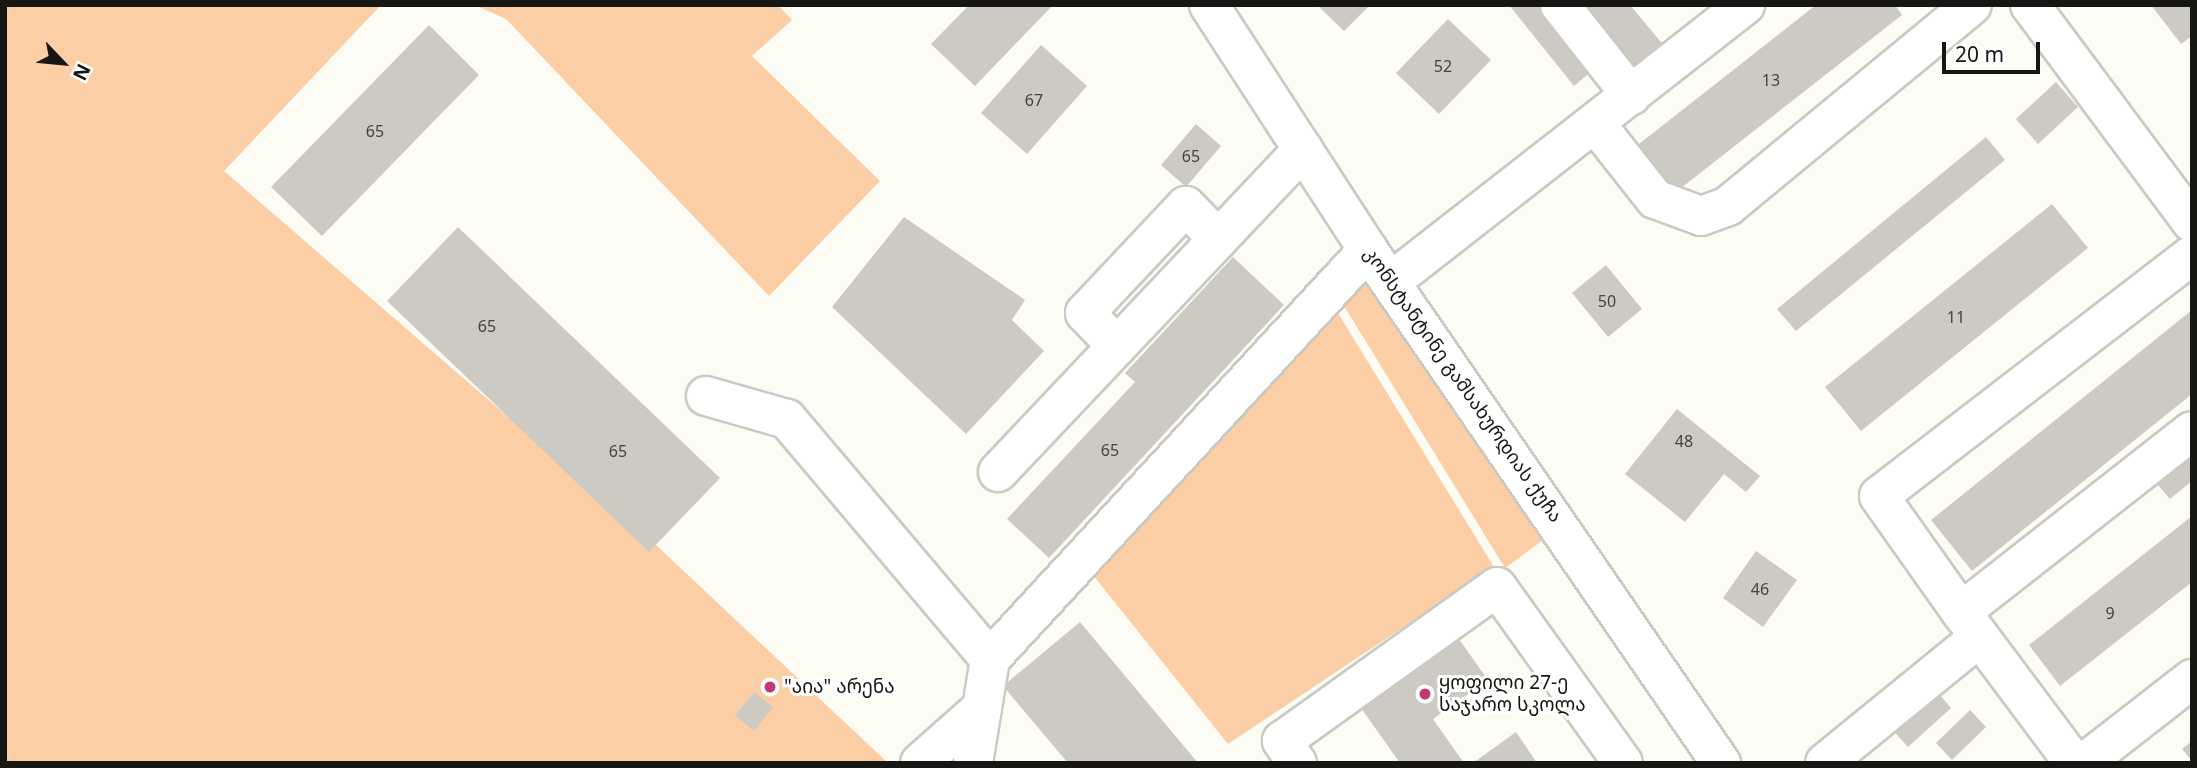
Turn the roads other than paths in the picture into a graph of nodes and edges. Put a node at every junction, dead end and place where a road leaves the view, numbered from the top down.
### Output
1 (1209, 5) edge
2 (1560, 5) edge
3 (1745, 5) edge
4 (1972, 5) edge
5 (2029, 5) edge
6 (1631, 95) junction
7 (1595, 123) junction
8 (1303, 150) junction
9 (2192, 222) edge
10 (1368, 250) junction
11 (2192, 255) edge
12 (1393, 280) junction
13 (706, 396) dead end
14 (2192, 431) edge
15 (998, 472) dead end
16 (1969, 625) junction
17 (990, 659) junction
18 (2192, 679) edge
19 (982, 708) junction
20 (1714, 760) edge
21 (920, 763) edge
22 (973, 763) edge
23 (1297, 763) edge
24 (1623, 763) edge
25 (1825, 763) edge
26 (2074, 763) edge
27 (2084, 763) edge

1 - 8 street, კონსტანტინე გამსახურდიას ქუჩა
2 - 6 street
3 - 6 street
4 - 7 street
5 - 9 street
6 - 7 street
7 - 12 street
8 - 10 street, კონსტანტინე გამსახურდიას ქუჩა
8 - 15 street
10 - 12 street, კონსტანტინე გამსახურდიას ქუჩა
10 - 17 street
11 - 16 street
12 - 20 street, კონსტანტინე გამსახურდიას ქუჩა
13 - 17 street
14 - 16 street
16 - 25 street
16 - 26 street
17 - 19 street
18 - 27 street
19 - 21 street
19 - 22 street
23 - 24 street

